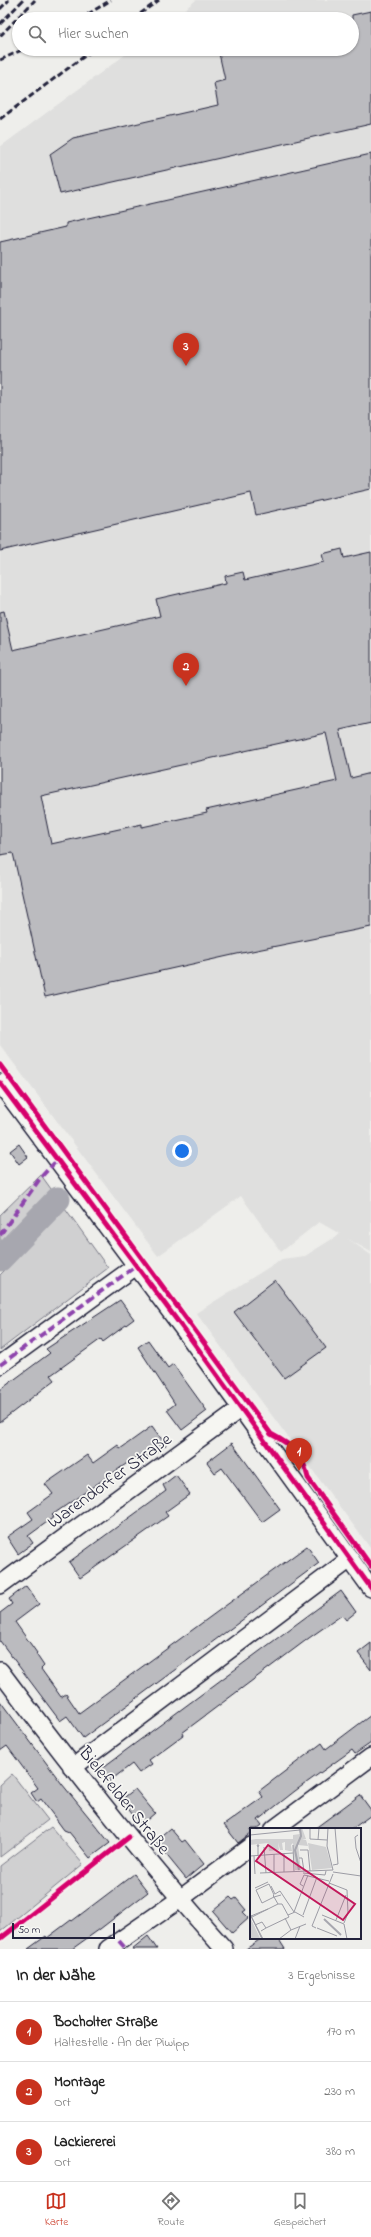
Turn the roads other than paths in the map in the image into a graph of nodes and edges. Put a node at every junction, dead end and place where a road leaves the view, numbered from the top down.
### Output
1 (0, 1083) edge
2 (136, 1266) junction
3 (0, 1365) edge
4 (241, 1408) junction
5 (350, 1559) junction
6 (0, 1585) edge
7 (371, 1588) edge
8 (0, 1671) edge
9 (371, 1757) edge
10 (72, 1768) junction
11 (275, 1828) edge
12 (250, 1847) edge
13 (180, 1899) junction
14 (108, 1949) edge
15 (224, 1949) edge

1 - 2 street
2 - 3 street
2 - 4 street
4 - 5 street
4 - 6 street, Warendorfer Straße
5 - 7 street
5 - 10 street
8 - 10 street, Bielefelder Straße
9 - 11 street
10 - 13 street, Bielefelder Straße
12 - 13 street
13 - 14 street
13 - 15 street, Bielefelder Straße

